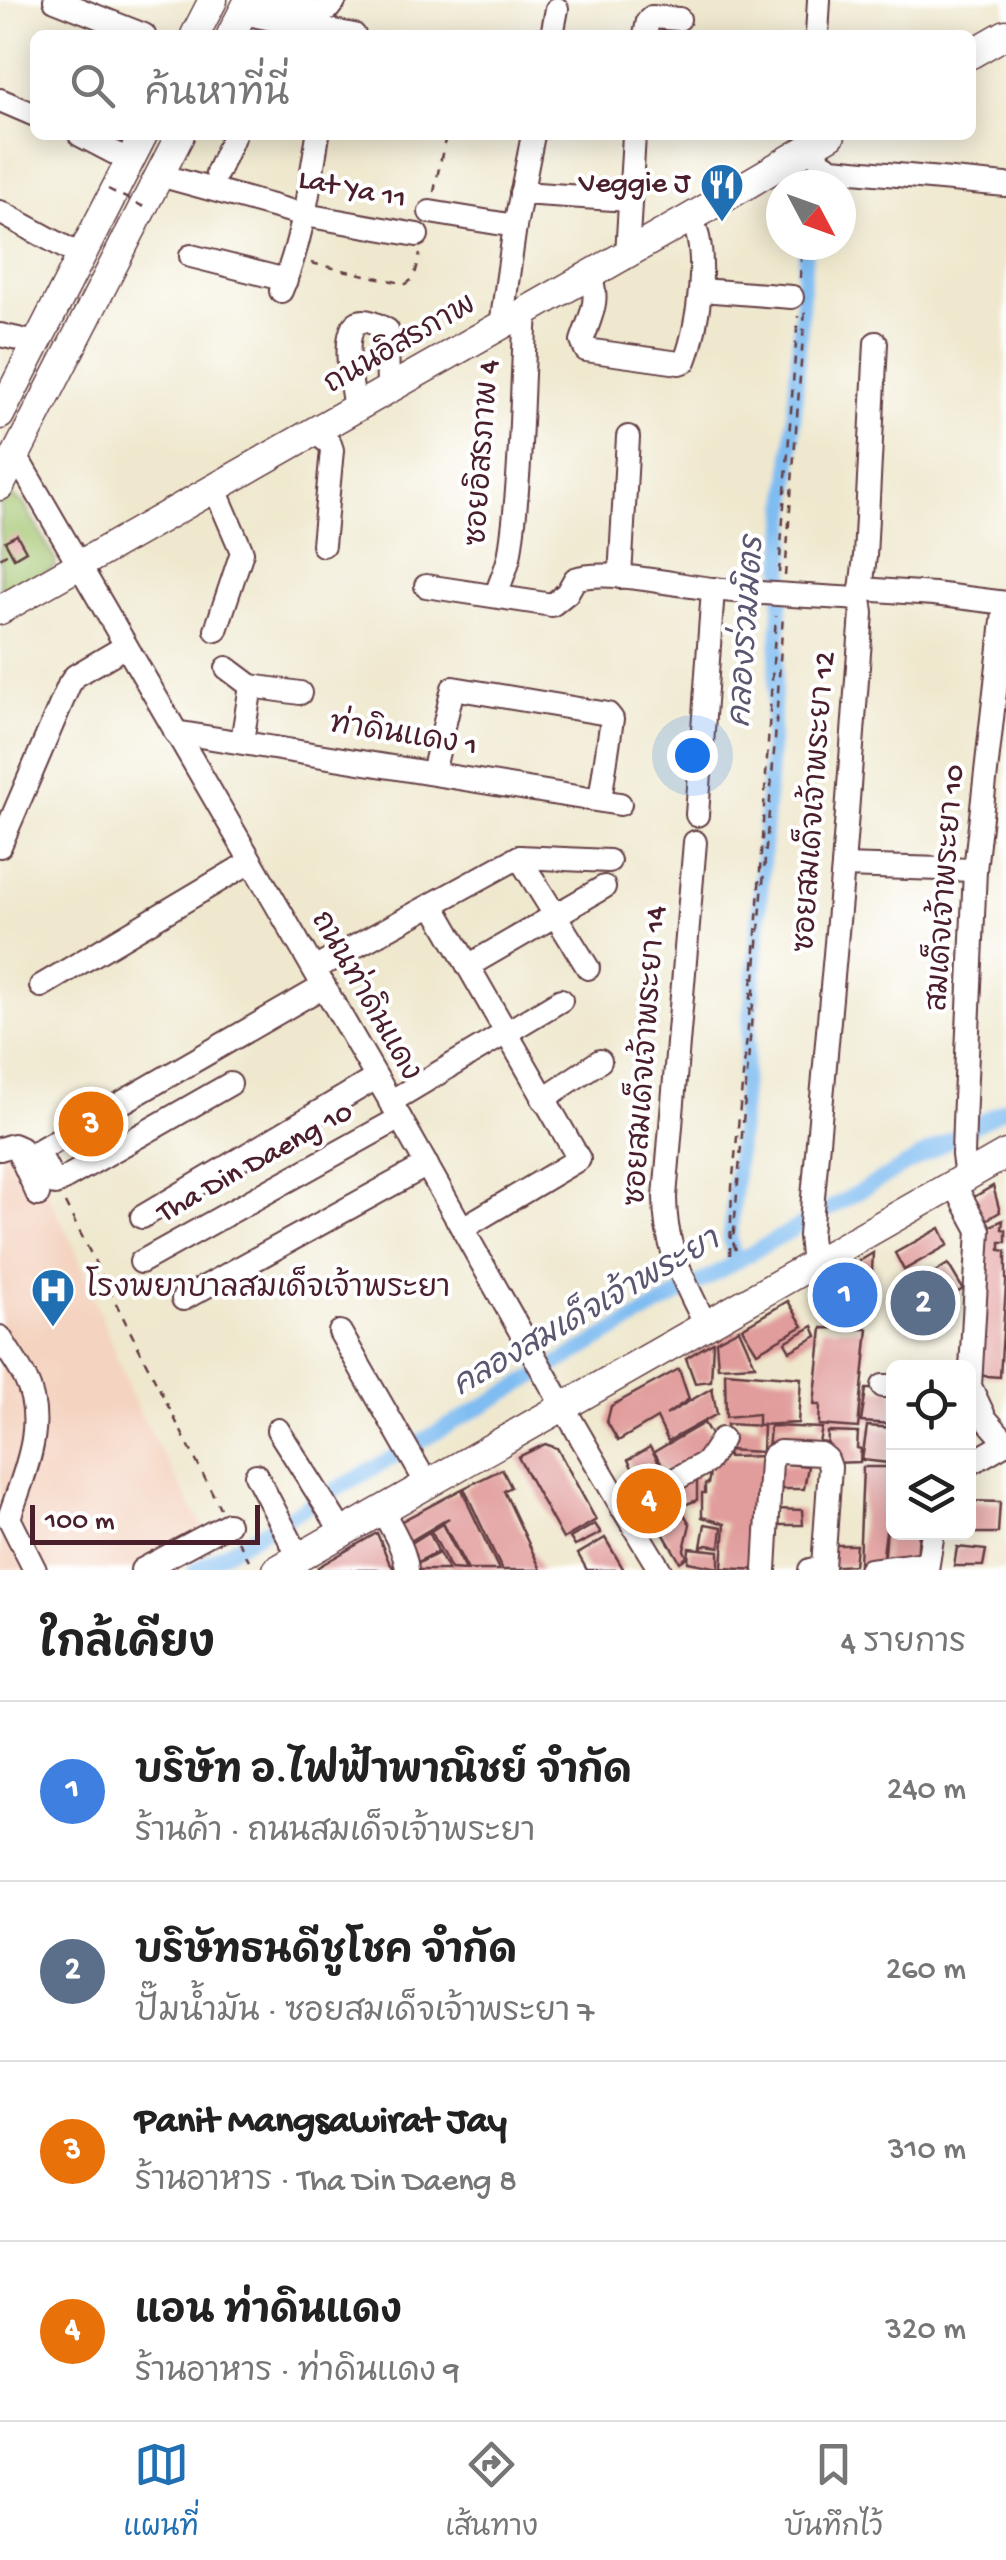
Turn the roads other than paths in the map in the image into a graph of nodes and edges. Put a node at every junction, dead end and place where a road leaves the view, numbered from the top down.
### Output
1 (55, 0) edge
2 (212, 0) edge
3 (334, 0) edge
4 (819, 0) edge
5 (295, 4) edge
6 (558, 9) dead end
7 (246, 12) edge
8 (680, 19) dead end
9 (131, 30) edge
10 (197, 30) edge
11 (326, 30) edge
12 (553, 30) edge
13 (646, 30) edge
14 (816, 30) edge
15 (1006, 34) edge
16 (976, 51) edge
17 (0, 100) edge
18 (30, 113) edge
19 (90, 140) edge
20 (140, 140) edge
21 (177, 140) edge
22 (232, 140) edge
23 (317, 140) edge
24 (532, 140) edge
25 (634, 140) edge
26 (820, 140) edge
27 (822, 140) edge
28 (130, 160) junction
29 (217, 173) dead end
30 (159, 176) junction
31 (1006, 186) edge
32 (521, 193) junction
33 (629, 200) junction
34 (0, 212) edge
35 (430, 212) dead end
36 (306, 215) junction
37 (690, 218) junction
38 (515, 226) junction
39 (416, 235) dead end
40 (627, 255) junction
41 (80, 256) junction
42 (191, 256) dead end
43 (589, 276) junction
44 (700, 290) junction
45 (799, 299) road end
46 (514, 319) junction
47 (0, 335) edge
48 (36, 343) junction
49 (876, 343) dead end
50 (388, 391) junction
51 (355, 410) junction
52 (0, 415) edge
53 (316, 432) junction
54 (628, 437) dead end
55 (8, 445) edge
56 (0, 486) edge
57 (214, 489) junction
58 (323, 545) dead end
59 (80, 566) junction
60 (620, 577) junction
61 (426, 586) dead end
62 (713, 589) junction
63 (861, 594) junction
64 (496, 596) junction
65 (1006, 603) edge
66 (0, 610) edge
67 (216, 630) dead end
68 (126, 646) junction
69 (228, 668) dead end
70 (251, 686) junction
71 (300, 692) dead end
72 (175, 732) junction
73 (242, 741) junction
74 (433, 773) junction
75 (697, 815) dead end
76 (696, 842) dead end
77 (0, 846) edge
78 (519, 857) junction
79 (609, 861) dead end
80 (250, 862) junction
81 (844, 866) junction
82 (975, 870) junction
83 (604, 887) dead end
84 (432, 905) junction
85 (556, 917) junction
86 (468, 966) junction
87 (588, 968) dead end
88 (319, 977) junction
89 (41, 986) dead end
90 (560, 1000) dead end
91 (506, 1033) junction
92 (600, 1061) dead end
93 (184, 1067) junction
94 (376, 1078) junction
95 (230, 1084) dead end
96 (204, 1100) junction
97 (543, 1100) junction
98 (110, 1109) junction
99 (395, 1110) junction
100 (127, 1143) junction
101 (0, 1149) edge
102 (1006, 1154) edge
103 (426, 1165) junction
104 (961, 1172) junction
105 (46, 1190) junction
106 (142, 1217) dead end
107 (462, 1228) junction
108 (142, 1262) dead end
109 (812, 1265) junction
110 (183, 1299) dead end
111 (702, 1317) junction
112 (340, 1332) dead end
113 (0, 1337) edge
114 (971, 1360) edge
115 (558, 1398) junction
116 (976, 1400) edge
117 (278, 1430) dead end
118 (722, 1439) dead end
119 (1006, 1442) edge
120 (976, 1460) edge
121 (421, 1473) junction
122 (256, 1475) dead end
123 (622, 1508) junction
124 (382, 1510) junction
125 (5, 1520) edge
126 (230, 1528) road end
127 (343, 1532) junction
128 (932, 1540) edge
129 (288, 1564) edge
130 (927, 1567) edge
131 (819, 1569) edge
132 (35, 1570) edge
133 (142, 1570) edge
134 (406, 1570) edge
135 (660, 1570) edge
136 (764, 1570) edge
137 (870, 1570) edge

1 - 9 street
2 - 10 main road
3 - 5 street
4 - 14 street
5 - 7 street
6 - 12 street
7 - 11 street
8 - 13 street
15 - 16 main road
17 - 18 street
19 - 28 street
20 - 28 main road
21 - 30 main road
22 - 29 street
23 - 36 street
24 - 32 street, ซอยอิสรภาพ 4
25 - 33 street
26 - 37 main road, ถนนอิสรภาพ
27 - 31 street
28 - 41 main road
30 - 36 street, Lat Ya 11
30 - 55 main road
32 - 33 street
32 - 38 street, ซอยอิสรภาพ 4
33 - 40 street
34 - 41 street
35 - 38 street
36 - 39 street, Lat Ya 11
36 - 42 street
37 - 40 main road, ถนนอิสรภาพ
37 - 44 street
38 - 46 street, ซอยอิสรภาพ 4
40 - 43 main road, ถนนอิสรภาพ
41 - 48 main road
43 - 44 street
43 - 46 main road, ถนนอิสรภาพ
44 - 45 street
46 - 50 main road, ถนนอิสรภาพ
46 - 64 street, ซอยอิสรภาพ 4
47 - 48 street
48 - 52 main road
49 - 63 street, ซอยสมเด็จเจ้าพระยา 12
50 - 51 main road, ถนนอิสรภาพ
50 - 51 street
51 - 53 main road, ถนนอิสรภาพ
53 - 57 main road, ถนนอิสรภาพ
53 - 58 street
54 - 60 street
55 - 56 main road
55 - 59 street, ถนนท่าดินแดง
57 - 59 main road, ถนนอิสรภาพ
57 - 67 street
59 - 66 main road, ถนนอิสรภาพ
59 - 68 street, ถนนท่าดินแดง
60 - 62 street
60 - 64 street
61 - 64 street
62 - 63 street
62 - 75 street
63 - 65 street
63 - 81 street, ซอยสมเด็จเจ้าพระยา 12
65 - 82 street, สมเด็จเจ้าพระยา 10
68 - 72 street, ถนนท่าดินแดง
68 - 77 street
69 - 70 street
70 - 71 street
70 - 73 street
72 - 73 street, ท่าดินแดง 1
72 - 80 street, ถนนท่าดินแดง
73 - 74 street, ท่าดินแดง 1
74 - 74 street, ท่าดินแดง 1
76 - 111 street, ซอยสมเด็จเจ้าพระยา 14
78 - 79 street
78 - 84 street
78 - 85 street
80 - 88 street, ถนนท่าดินแดง
80 - 89 street
81 - 82 street
81 - 109 street, ซอยสมเด็จเจ้าพระยา 12
82 - 104 street, สมเด็จเจ้าพระยา 10
83 - 85 street
84 - 86 street
84 - 88 street
85 - 86 street
85 - 87 street
86 - 91 street
88 - 93 street
88 - 94 street, ถนนท่าดินแดง
90 - 91 street, Tha Din Daeng 10
91 - 97 street
91 - 99 street, Tha Din Daeng 10
92 - 97 street
93 - 96 street
93 - 98 street
94 - 99 street, ถนนท่าดินแดง
94 - 106 street
95 - 96 street
96 - 100 street
97 - 107 street
98 - 100 street
98 - 105 street
99 - 103 street, ถนนท่าดินแดง
99 - 108 street, Tha Din Daeng 10
100 - 105 street
101 - 105 street
102 - 104 main road
103 - 107 street, ถนนท่าดินแดง
103 - 110 street
104 - 109 main road
104 - 114 street
107 - 115 street, ถนนท่าดินแดง
109 - 111 main road
111 - 115 main road
112 - 121 street
113 - 125 street
115 - 121 main road
115 - 123 street, ถนนท่าดินแดง
116 - 119 street
117 - 127 street
118 - 123 street
119 - 120 street
121 - 124 main road
122 - 129 street
123 - 135 street, ถนนท่าดินแดง
124 - 127 main road
124 - 134 street
125 - 132 street
126 - 133 street
127 - 129 main road
128 - 130 street
130 - 137 street
131 - 136 street

